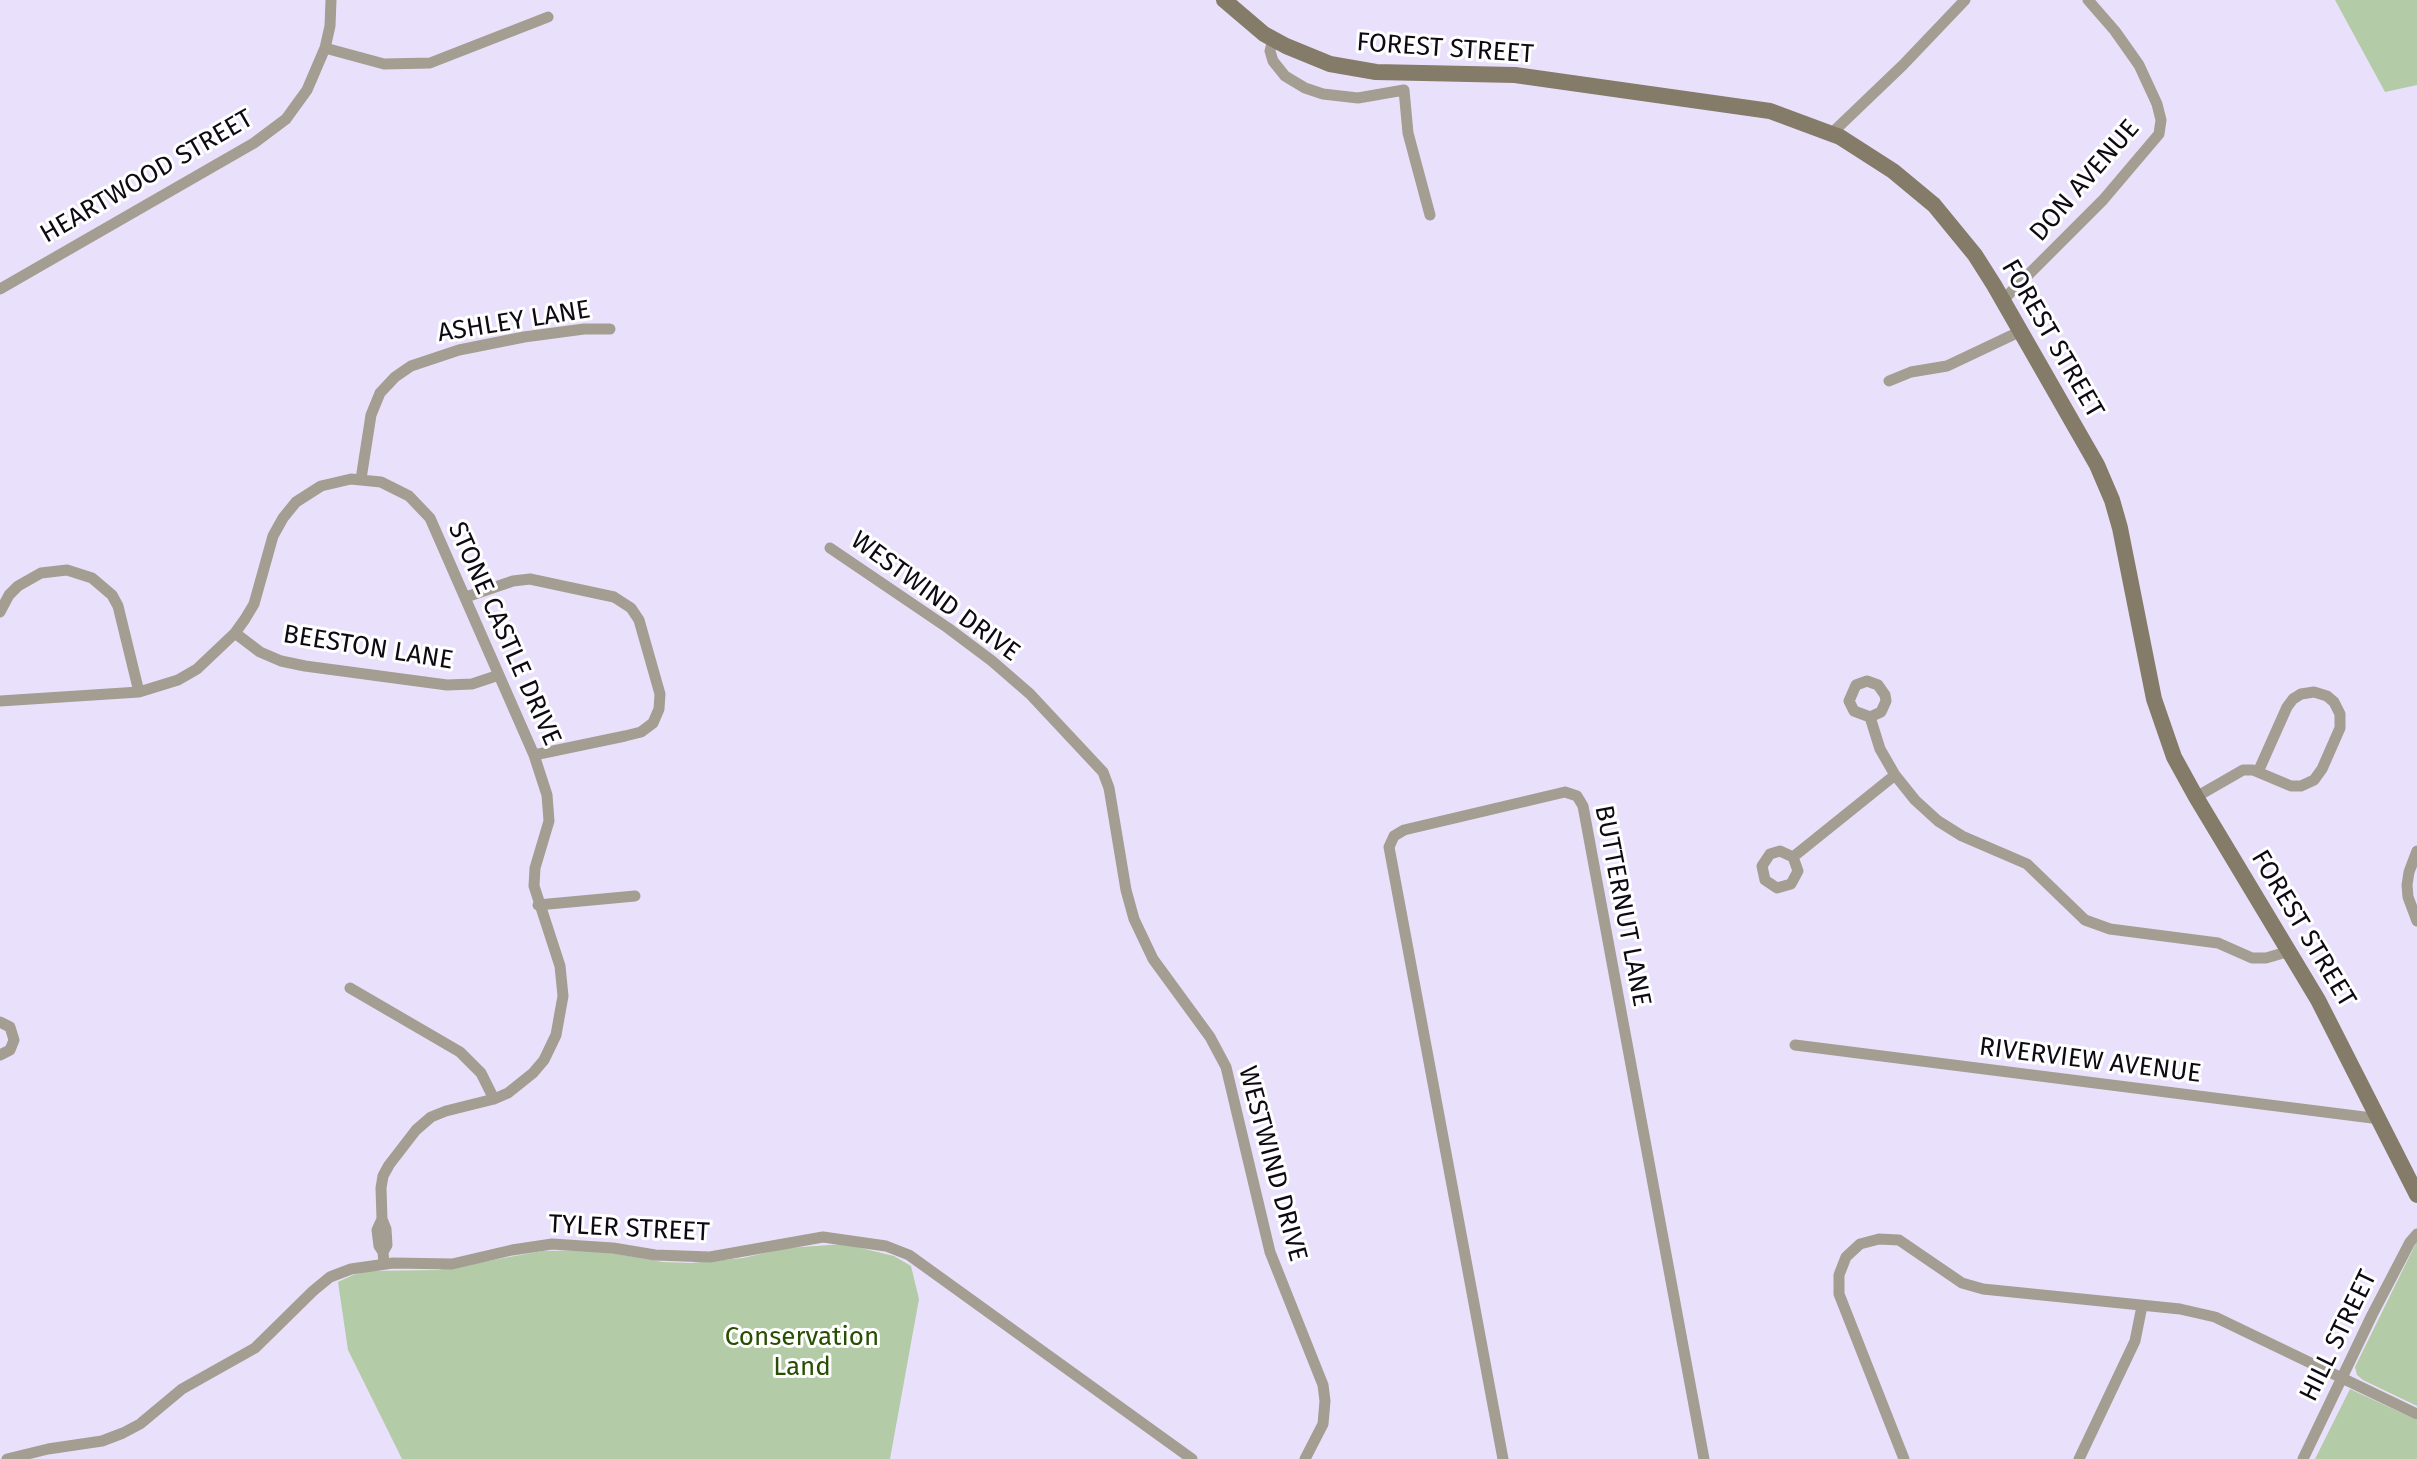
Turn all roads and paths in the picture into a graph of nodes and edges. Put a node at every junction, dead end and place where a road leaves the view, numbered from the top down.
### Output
1 (331, 0) edge
2 (1224, 0) edge
3 (1965, 0) edge
4 (2088, 0) edge
5 (548, 17) dead end
6 (1273, 39) junction
7 (325, 48) junction
8 (1402, 73) junction
9 (1404, 90) junction
10 (1832, 133) junction
11 (1430, 215) dead end
12 (0, 289) edge
13 (2003, 300) junction
14 (610, 329) dead end
15 (2021, 331) junction
16 (1889, 381) dead end
17 (361, 479) junction
18 (830, 548) dead end
19 (466, 597) junction
20 (0, 612) edge
21 (235, 633) junction
22 (499, 675) junction
23 (139, 692) junction
24 (0, 701) edge
25 (1870, 717) dead end
26 (534, 755) junction
27 (2258, 772) junction
28 (1895, 775) junction
29 (2196, 797) junction
30 (2417, 851) edge
31 (1793, 857) dead end
32 (635, 896) dead end
33 (538, 905) junction
34 (2417, 921) edge
35 (2290, 951) junction
36 (350, 988) dead end
37 (0, 1022) edge
38 (1795, 1045) dead end
39 (0, 1055) edge
40 (494, 1099) junction
41 (2380, 1119) junction
42 (2417, 1195) edge
43 (2417, 1234) edge
44 (383, 1258) junction
45 (2142, 1306) junction
46 (2342, 1378) junction
47 (2417, 1414) edge
48 (7, 1459) edge
49 (1192, 1459) edge
50 (1305, 1459) edge
51 (1503, 1459) edge
52 (1704, 1459) edge
53 (1904, 1459) edge
54 (2079, 1459) edge
55 (2303, 1459) edge

1 - 7 street, HEARTWOOD STREET
2 - 6 street, FOREST STREET
3 - 10 street
4 - 13 street, DON AVENUE
5 - 7 street
6 - 8 street, FOREST STREET
6 - 9 street
7 - 12 street, HEARTWOOD STREET
8 - 9 street
8 - 10 street, FOREST STREET
9 - 11 street
10 - 13 street, FOREST STREET
13 - 15 street, FOREST STREET
14 - 17 street, ASHLEY LANE
15 - 16 street
15 - 29 street, FOREST STREET
17 - 19 street, STONE CASTLE DRIVE
17 - 21 street, STONE CASTLE DRIVE
18 - 50 street, WESTWIND DRIVE
19 - 22 street, STONE CASTLE DRIVE
19 - 26 street
20 - 23 street
21 - 22 street, BEESTON LANE
21 - 23 street, STONE CASTLE DRIVE
22 - 26 street, STONE CASTLE DRIVE
23 - 24 street, STONE CASTLE DRIVE
25 - 28 street
26 - 33 street, STONE CASTLE DRIVE
27 - 27 street
27 - 29 street
28 - 31 street
28 - 35 street
29 - 35 street, FOREST STREET
30 - 34 street
32 - 33 street
33 - 40 street, STONE CASTLE DRIVE
35 - 41 street, FOREST STREET
36 - 40 street
37 - 39 street
38 - 41 street, RIVERVIEW AVENUE
40 - 44 street, STONE CASTLE DRIVE
41 - 42 street, FOREST STREET
43 - 46 street, HILL STREET
44 - 48 street, TYLER STREET
44 - 49 street, TYLER STREET
45 - 46 street
45 - 53 street
45 - 54 street
46 - 47 street
46 - 55 street, HILL STREET
51 - 52 street, BUTTERNUT LANE

